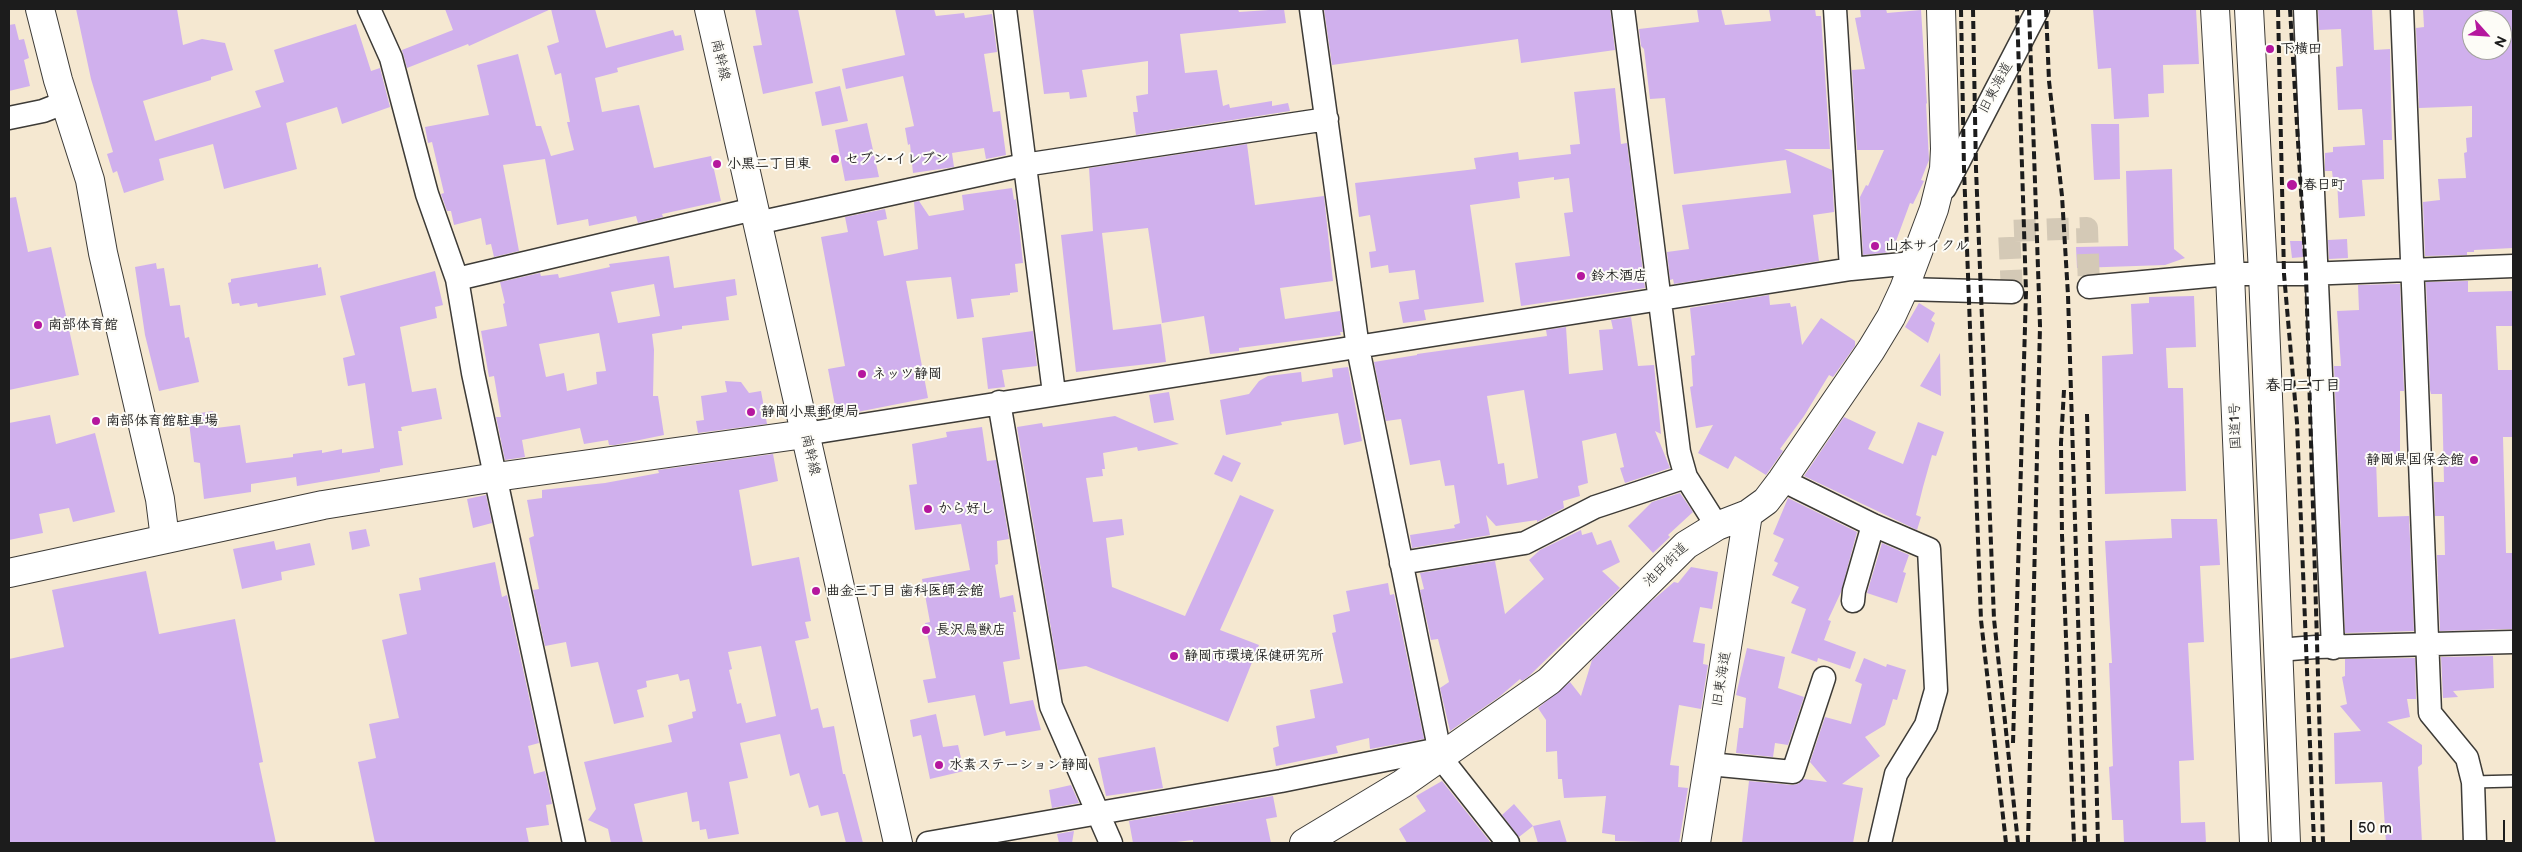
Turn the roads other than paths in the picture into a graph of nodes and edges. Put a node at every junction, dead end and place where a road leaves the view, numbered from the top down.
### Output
1 (40, 9) edge
2 (369, 9) edge
3 (709, 9) edge
4 (1005, 9) edge
5 (1311, 9) edge
6 (1623, 9) edge
7 (1835, 9) edge
8 (1941, 9) edge
9 (2038, 9) edge
10 (2215, 9) edge
11 (2250, 9) edge
12 (2305, 9) edge
13 (2402, 9) edge
14 (66, 102) junction
15 (9, 118) edge
16 (1327, 119) junction
17 (1024, 164) junction
18 (1934, 209) junction
19 (756, 216) junction
20 (1914, 263) junction
21 (2513, 266) edge
22 (1851, 269) junction
23 (2411, 269) junction
24 (2316, 272) junction
25 (2264, 273) junction
26 (2230, 274) junction
27 (457, 279) junction
28 (2089, 287) dead end
29 (1904, 289) junction
30 (2012, 292) dead end
31 (1661, 300) junction
32 (1358, 348) junction
33 (1054, 393) junction
34 (999, 402) junction
35 (805, 434) junction
36 (496, 477) junction
37 (1686, 477) junction
38 (1782, 480) junction
39 (1748, 514) junction
40 (1873, 525) junction
41 (1717, 526) junction
42 (165, 539) junction
43 (1401, 563) junction
44 (9, 572) edge
45 (1853, 602) dead end
46 (2513, 642) edge
47 (2428, 644) junction
48 (2333, 648) junction
49 (2278, 650) junction
50 (1824, 678) dead end
51 (1440, 753) junction
52 (1709, 764) junction
53 (2513, 781) edge
54 (2473, 782) junction
55 (1097, 812) junction
56 (574, 843) edge
57 (898, 843) edge
58 (928, 843) edge
59 (1111, 843) edge
60 (1304, 843) edge
61 (1508, 843) edge
62 (1696, 843) edge
63 (1880, 843) edge
64 (2254, 843) edge
65 (2286, 843) edge
66 (2475, 843) edge

1 - 14 main road
2 - 27 street
3 - 19 main road, 南幹線
4 - 17 street
5 - 16 street
6 - 31 street
7 - 22 street
8 - 18 main road, 池田街道
9 - 18 street, 旧東海道
10 - 26 main road, 国道1号
11 - 25 main road
12 - 24 street
13 - 23 street
14 - 15 street
14 - 42 main road
16 - 17 street
16 - 32 street
17 - 19 street
17 - 33 street
18 - 20 main road, 池田街道
19 - 27 street
19 - 35 main road, 南幹線
20 - 22 street
20 - 29 main road, 池田街道
21 - 23 street
22 - 31 street
23 - 24 street
23 - 47 street
24 - 25 street
24 - 48 street
25 - 26 street
25 - 49 main road
26 - 28 street
26 - 64 main road, 国道1号
27 - 36 street
29 - 30 street
29 - 38 main road, 池田街道
31 - 32 street
31 - 37 street
32 - 33 street
32 - 43 street
33 - 34 street
34 - 35 street
34 - 55 street
35 - 36 main road
35 - 57 main road, 南幹線
36 - 42 main road
36 - 56 street
37 - 41 street
37 - 43 street
38 - 39 main road, 池田街道
38 - 40 street
39 - 41 main road, 池田街道
39 - 52 main road, 旧東海道
40 - 45 street
40 - 63 street
41 - 51 main road, 池田街道
42 - 44 main road
43 - 51 street
46 - 47 street
47 - 48 street
47 - 54 street
48 - 49 street
49 - 65 main road
50 - 52 street
51 - 55 street
51 - 60 main road, 池田街道
51 - 61 street
52 - 62 main road, 旧東海道
53 - 54 lane
54 - 66 street
55 - 58 street
55 - 59 street

